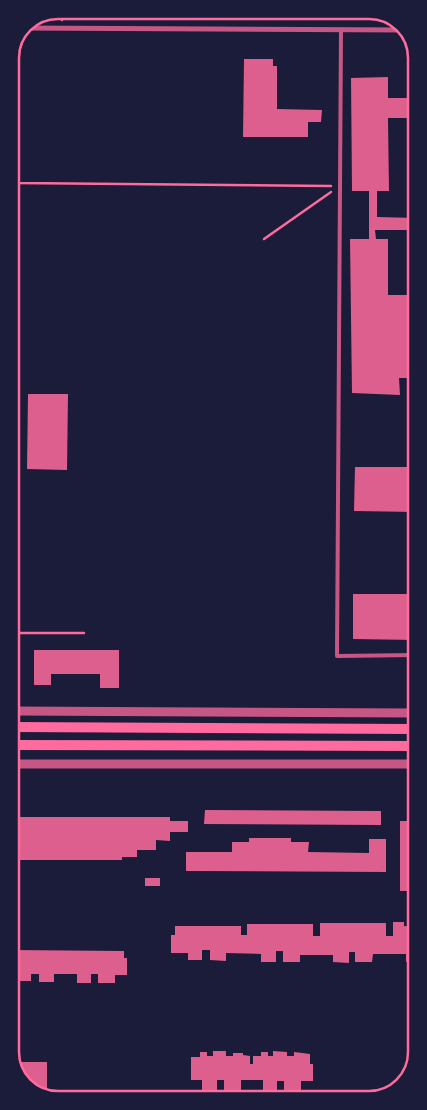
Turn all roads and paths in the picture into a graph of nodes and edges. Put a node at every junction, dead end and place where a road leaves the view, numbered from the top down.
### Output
1 (32, 28) edge
2 (341, 30) junction
3 (397, 30) edge
4 (19, 183) edge
5 (340, 186) junction
6 (264, 239) dead end
7 (19, 633) edge
8 (84, 633) dead end
9 (408, 655) edge
10 (19, 711) edge
11 (408, 713) edge
12 (19, 727) edge
13 (408, 729) edge
14 (19, 745) edge
15 (408, 746) edge
16 (19, 764) edge
17 (408, 764) edge

1 - 2 street
2 - 3 street
2 - 5 lane
4 - 5 path
5 - 6 path
5 - 9 lane
7 - 8 path
10 - 11 street
12 - 13 main road
14 - 15 main road
16 - 17 street

